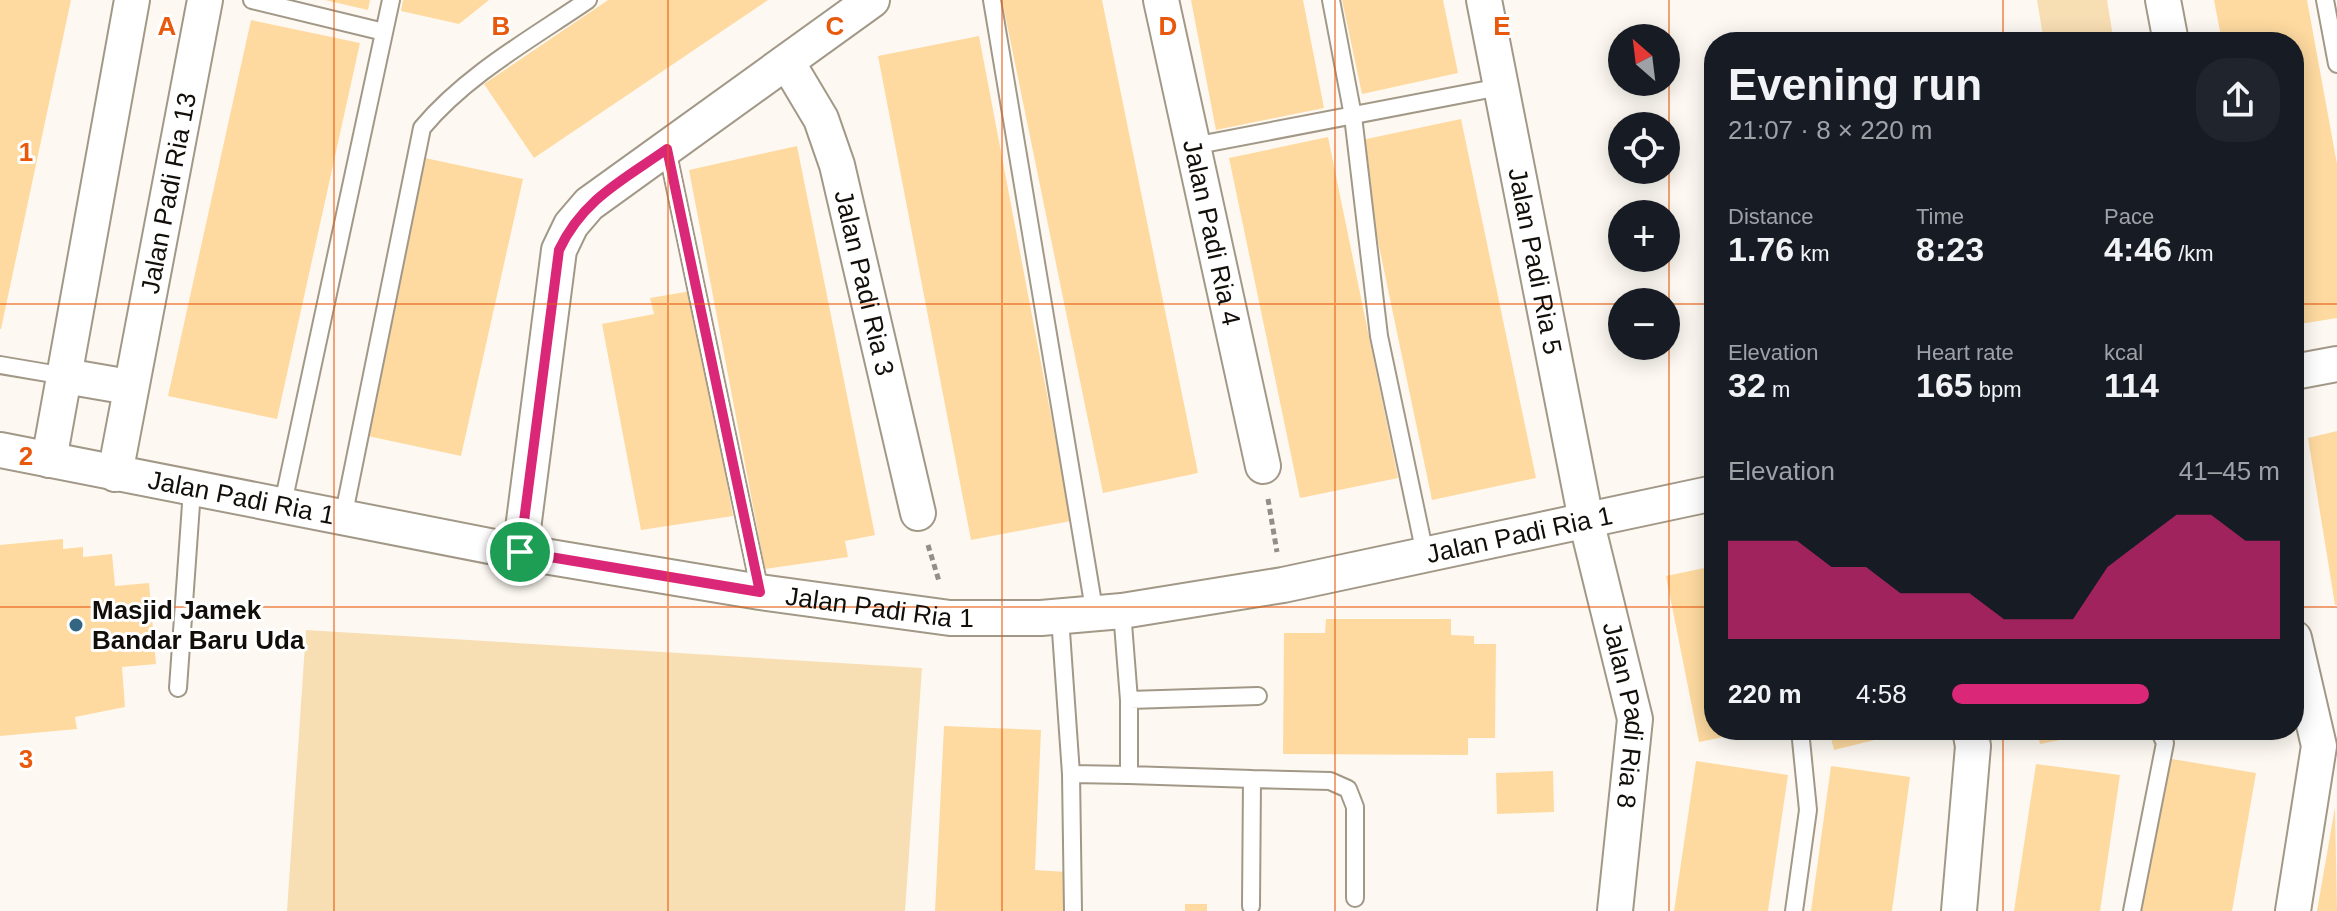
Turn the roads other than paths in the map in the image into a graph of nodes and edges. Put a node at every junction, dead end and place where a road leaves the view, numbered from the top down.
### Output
1 (132, 0) edge
2 (205, 0) edge
3 (252, 0) edge
4 (391, 0) edge
5 (588, 0) edge
6 (872, 0) edge
7 (992, 0) edge
8 (1161, 0) edge
9 (1331, 0) edge
10 (1484, 0) edge
11 (2163, 0) edge
12 (2325, 0) edge
13 (384, 32) junction
14 (2169, 32) edge
15 (787, 62) junction
16 (2337, 64) edge
17 (1500, 87) junction
18 (1353, 116) junction
19 (1193, 146) junction
20 (667, 149) junction
21 (2337, 364) edge
22 (0, 365) edge
23 (2304, 370) edge
24 (65, 376) junction
25 (129, 387) junction
26 (0, 450) edge
27 (49, 460) junction
28 (1263, 466) road end
29 (115, 474) junction
30 (192, 490) junction
31 (1704, 495) edge
32 (282, 508) junction
33 (918, 513) road end
34 (341, 518) junction
35 (1586, 520) junction
36 (520, 552) junction
37 (1425, 554) junction
38 (760, 592) junction
39 (1109, 613) junction
40 (1060, 617) junction
41 (2304, 681) edge
42 (178, 688) dead end
43 (1258, 696) dead end
44 (1129, 700) junction
45 (1801, 740) edge
46 (1972, 740) edge
47 (2164, 740) edge
48 (1071, 774) junction
49 (1129, 775) junction
50 (1252, 779) junction
51 (1355, 898) dead end
52 (1251, 906) dead end
53 (1073, 911) edge
54 (1615, 911) edge
55 (1794, 911) edge
56 (1959, 911) edge
57 (2132, 911) edge
58 (2293, 911) edge

1 - 24 street
2 - 25 street, Jalan Padi Ria 13
3 - 13 lane
4 - 13 lane
5 - 34 lane
6 - 15 street
7 - 39 lane
8 - 19 street, Jalan Padi Ria 4
9 - 18 lane
10 - 17 street, Jalan Padi Ria 5
11 - 14 street
12 - 16 lane
13 - 32 lane
15 - 20 street
15 - 33 street, Jalan Padi Ria 3
17 - 18 lane
17 - 35 street, Jalan Padi Ria 5
18 - 19 lane
18 - 37 lane
19 - 28 street, Jalan Padi Ria 4
20 - 36 street
20 - 38 lane
21 - 23 street
22 - 24 lane
24 - 25 street
24 - 27 street
25 - 29 street, Jalan Padi Ria 13
26 - 27 street, Jalan Padi Ria 1
27 - 29 street, Jalan Padi Ria 1
29 - 30 street, Jalan Padi Ria 1
30 - 32 street, Jalan Padi Ria 1
30 - 42 lane
31 - 35 street, Jalan Padi Ria 1
32 - 34 street, Jalan Padi Ria 1
34 - 36 street, Jalan Padi Ria 1
35 - 37 street, Jalan Padi Ria 1
35 - 54 street, Jalan Padi Ria 8
36 - 38 street, Jalan Padi Ria 1
37 - 39 street, Jalan Padi Ria 1
38 - 40 street, Jalan Padi Ria 1
39 - 40 street, Jalan Padi Ria 1
39 - 44 lane
40 - 48 lane
41 - 58 street
43 - 44 lane
44 - 49 lane
45 - 55 lane
46 - 56 street
47 - 57 lane
48 - 49 lane
48 - 53 lane
49 - 50 lane
50 - 51 lane
50 - 52 lane

